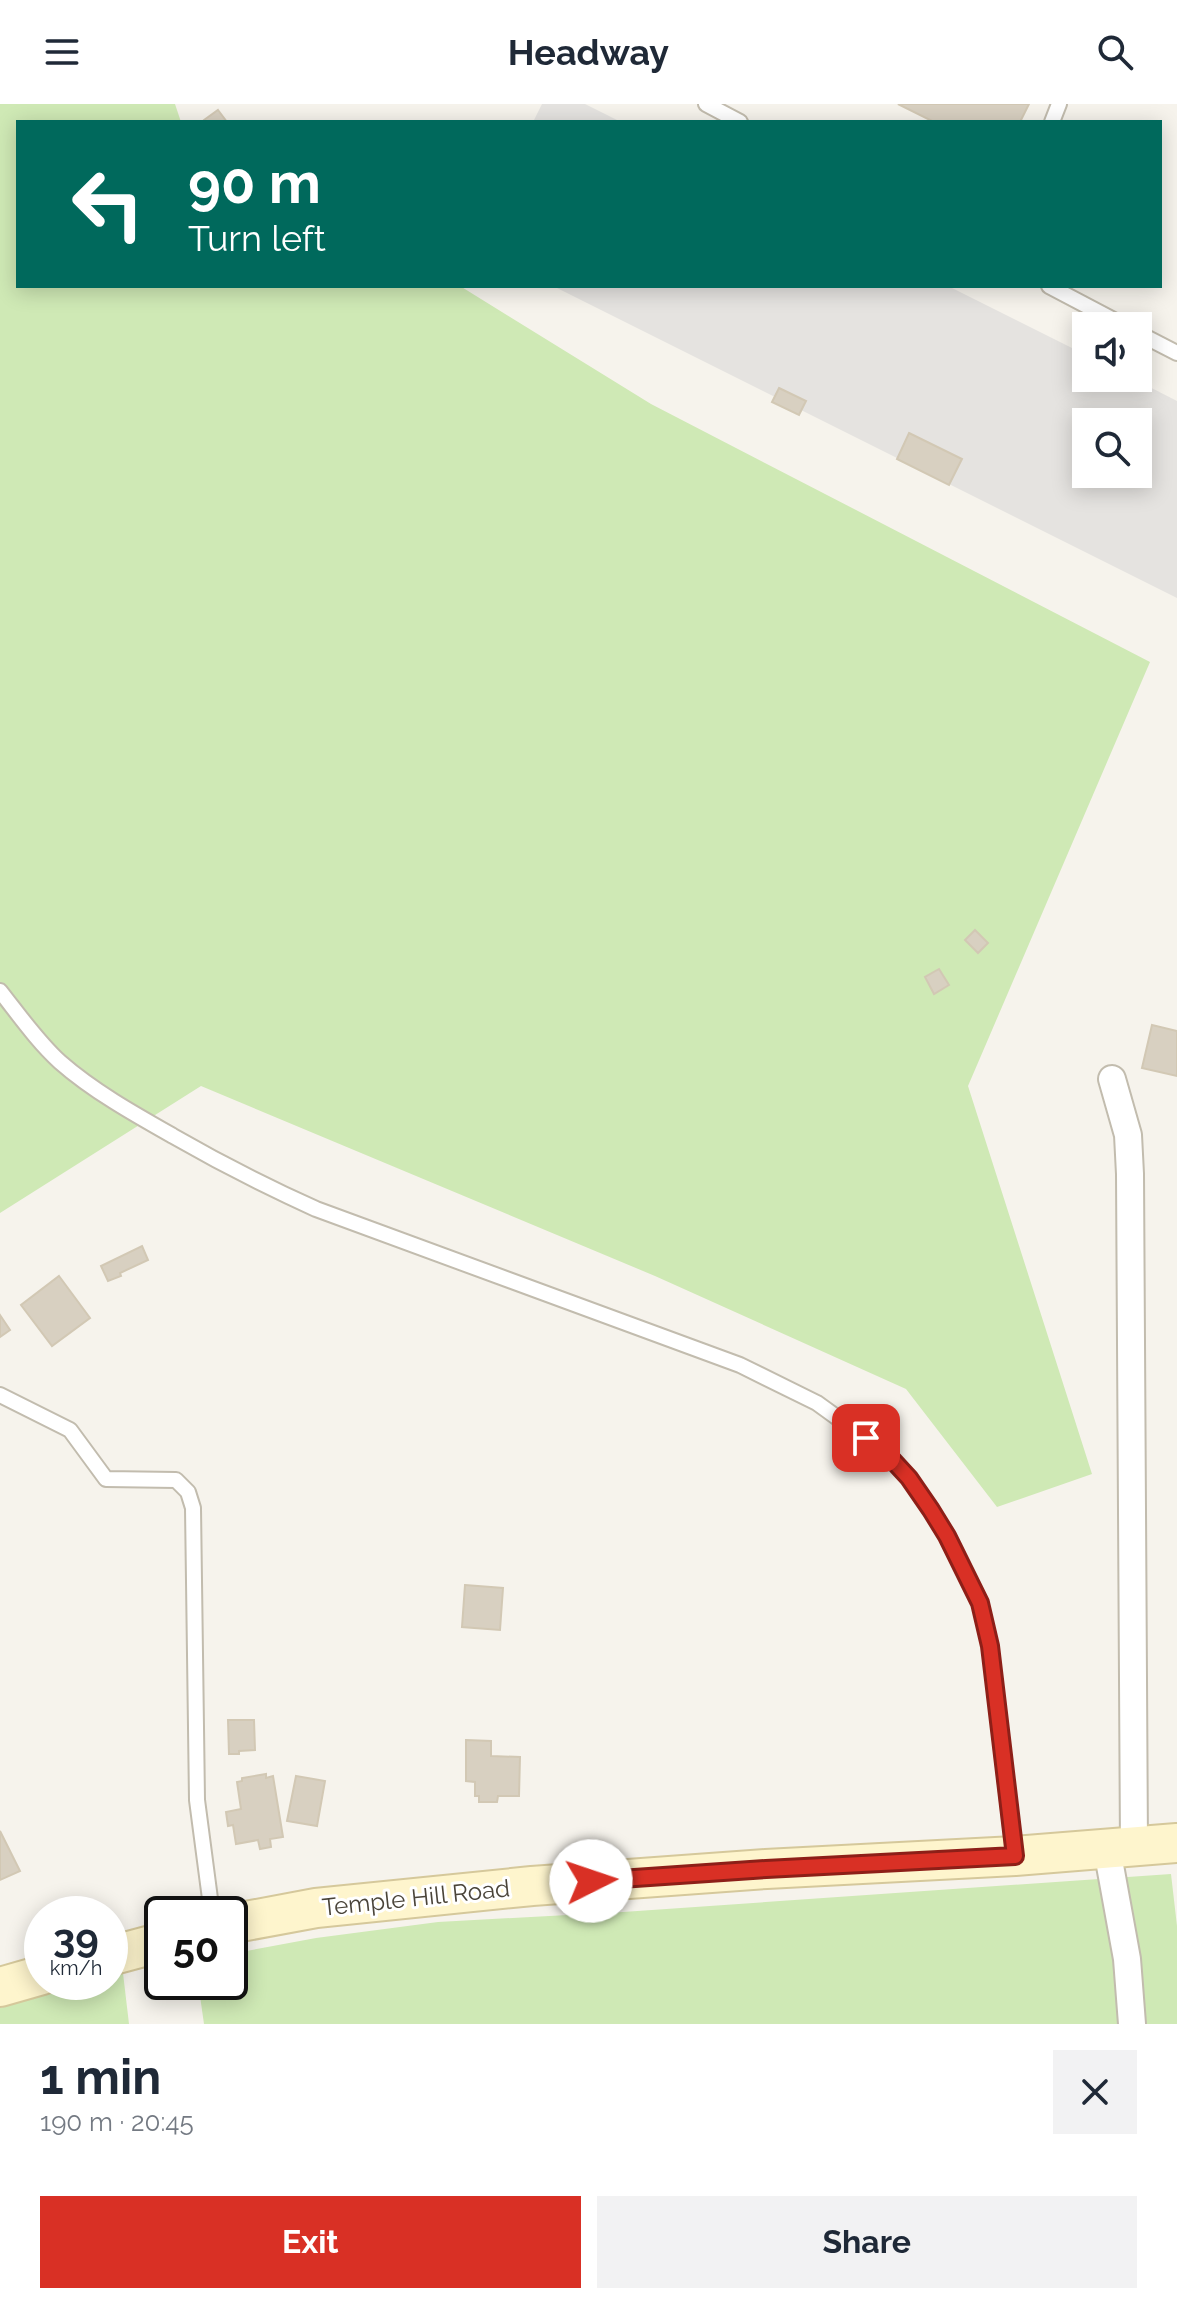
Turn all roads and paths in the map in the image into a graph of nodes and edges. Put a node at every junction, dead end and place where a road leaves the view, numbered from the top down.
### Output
1 (706, 104) edge
2 (736, 120) edge
3 (1053, 288) edge
4 (1098, 312) edge
5 (1152, 340) edge
6 (1177, 353) edge
7 (0, 991) edge
8 (1112, 1079) dead end
9 (0, 1395) edge
10 (1177, 1843) edge
11 (1121, 1848) junction
12 (1015, 1856) junction
13 (210, 1896) edge
14 (248, 1921) edge
15 (24, 1980) edge
16 (0, 1987) edge
17 (1132, 2024) edge

1 - 2 lane
3 - 4 lane
5 - 6 lane
7 - 12 lane
8 - 11 street
9 - 13 lane
10 - 11 main road, Temple Hill Road
11 - 12 main road, Temple Hill Road
11 - 17 street
12 - 14 main road, Temple Hill Road
15 - 16 main road

